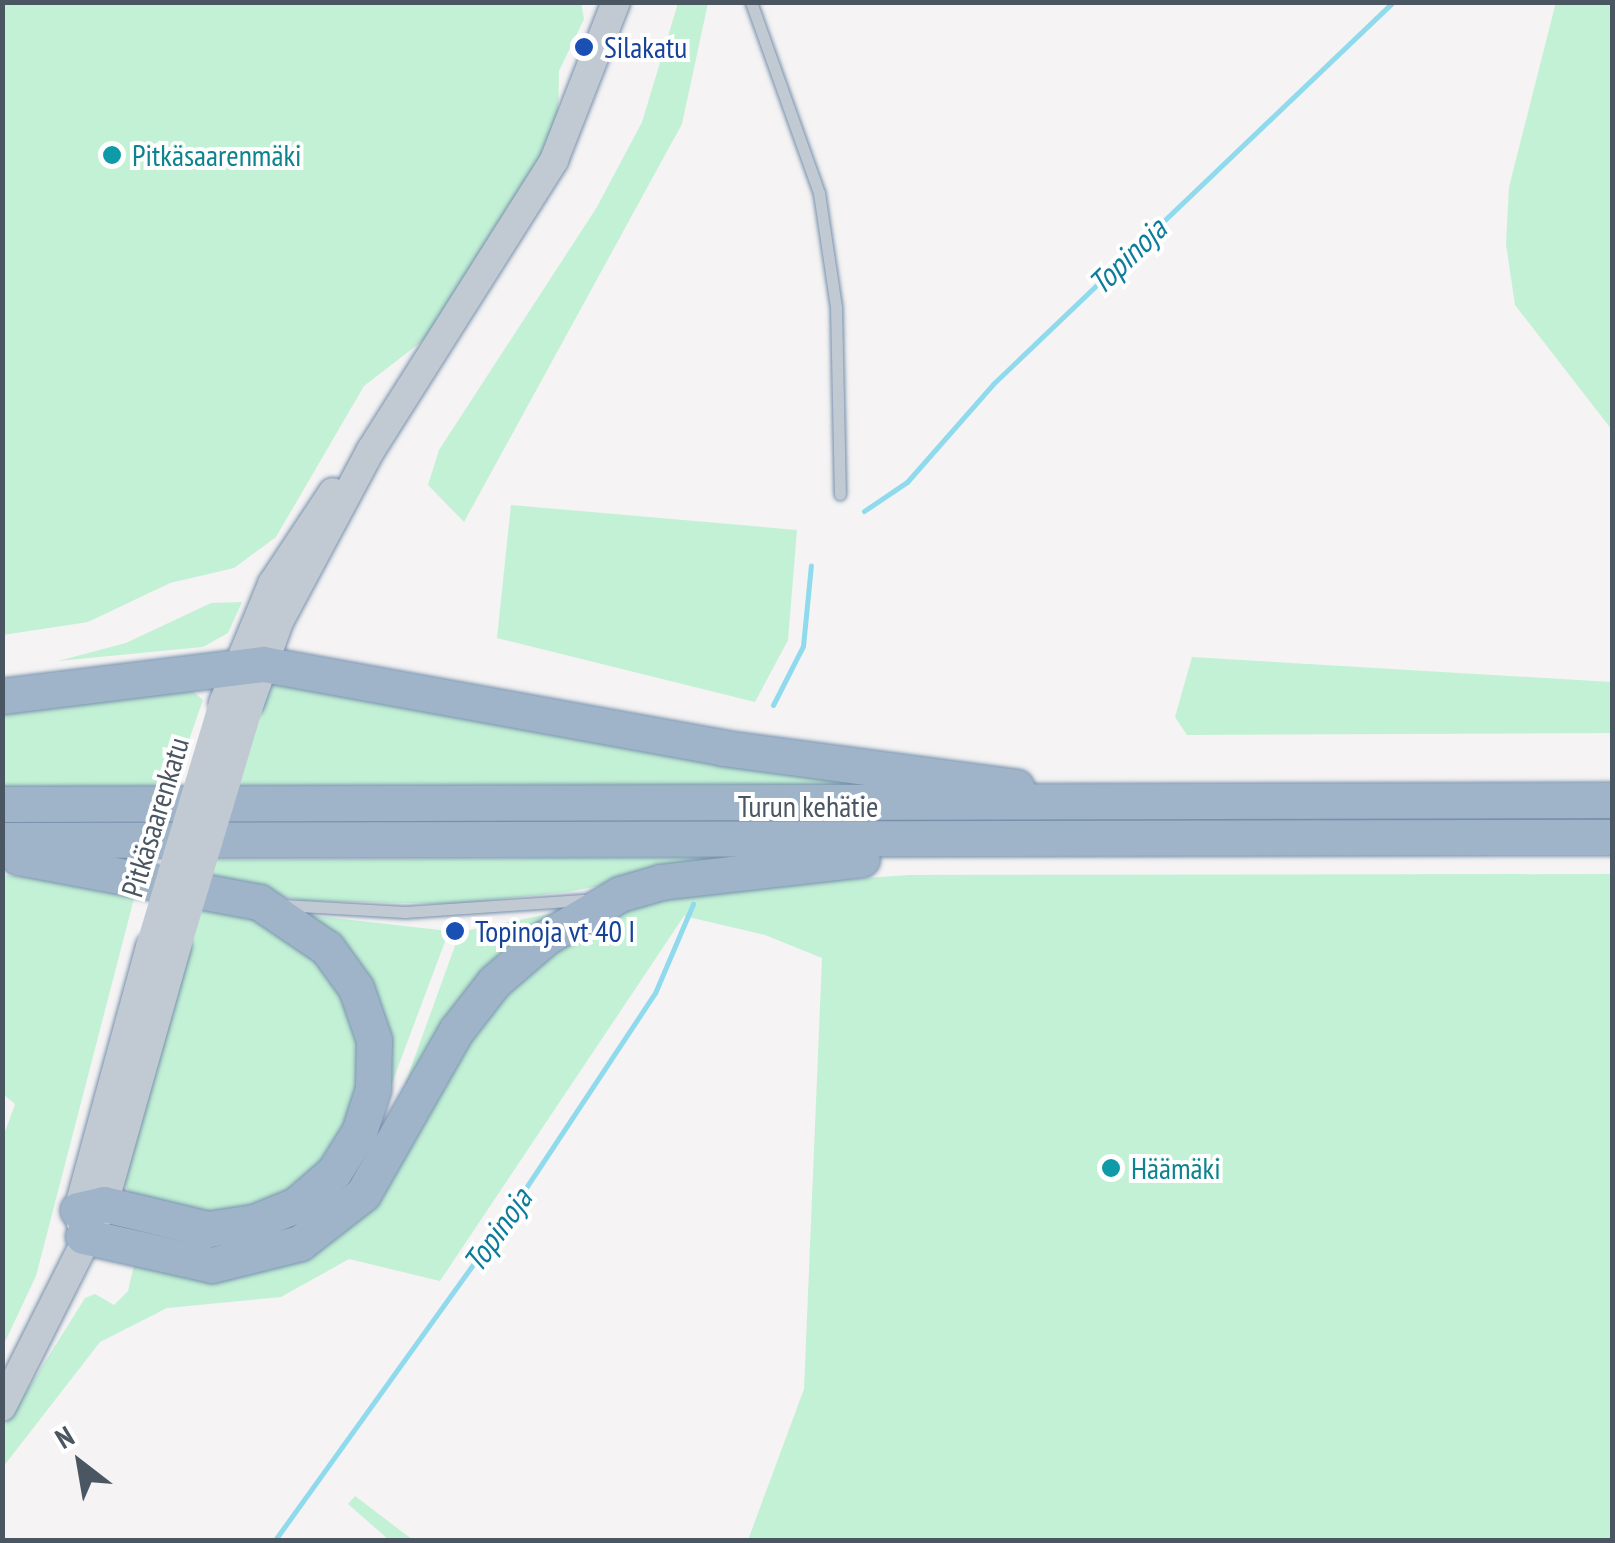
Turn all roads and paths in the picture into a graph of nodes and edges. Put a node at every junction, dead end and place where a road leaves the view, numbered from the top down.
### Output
1 (616, 2) edge
2 (750, 2) edge
3 (840, 494) dead end
4 (250, 665) junction
5 (2, 696) edge
6 (1612, 800) edge
7 (2, 804) edge
8 (1162, 804) junction
9 (1072, 822) junction
10 (1612, 837) edge
11 (2, 840) edge
12 (996, 841) junction
13 (2, 854) edge
14 (620, 894) junction
15 (259, 902) junction
16 (89, 1216) junction
17 (2, 1407) edge

1 - 4 street, Pitkäsaarenkatu
2 - 3 lane
4 - 5 highway
4 - 8 highway
4 - 16 street, Pitkäsaarenkatu, bridge
6 - 8 highway, Turun kehätie
7 - 9 highway, Turun kehätie
8 - 9 highway, Turun kehätie
9 - 10 highway, Turun kehätie
9 - 12 highway, Turun kehätie
11 - 12 highway, Turun kehätie
12 - 14 highway
13 - 15 highway
14 - 15 lane
14 - 16 highway
15 - 16 highway
16 - 17 street, Pitkäsaarenkatu

